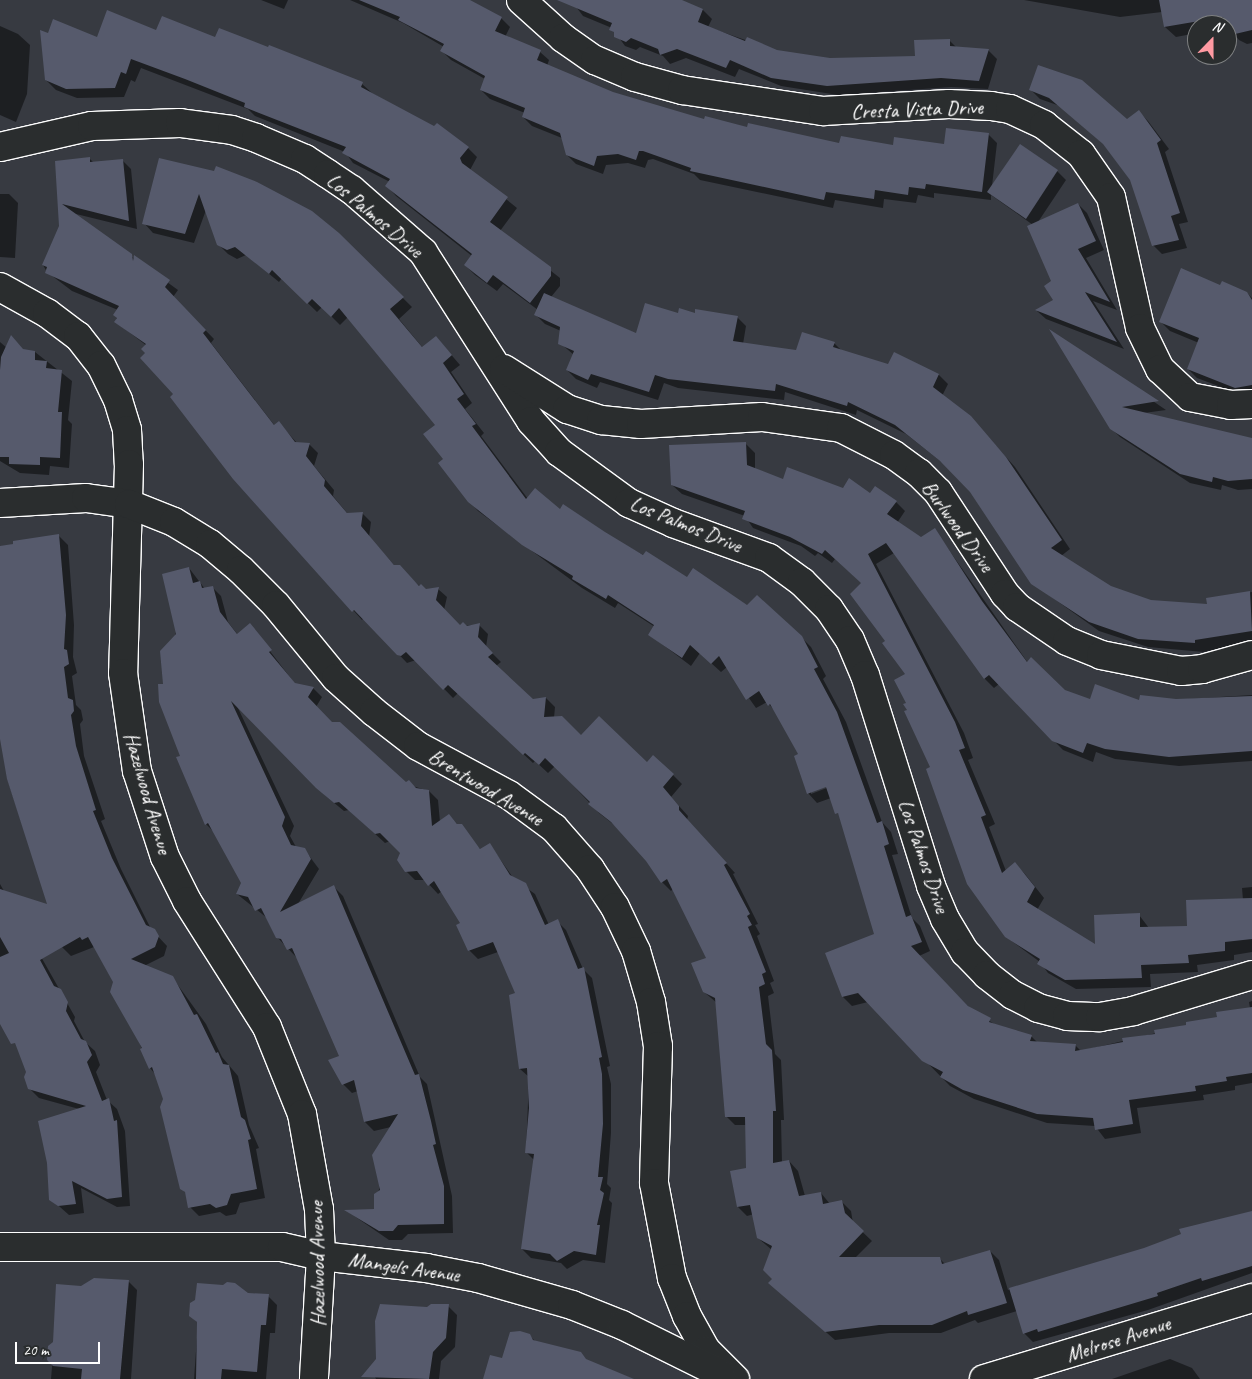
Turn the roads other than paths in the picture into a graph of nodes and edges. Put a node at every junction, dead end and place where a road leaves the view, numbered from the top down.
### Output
1 (521, 0) edge
2 (0, 147) edge
3 (0, 287) edge
4 (486, 353) junction
5 (1252, 404) edge
6 (0, 503) edge
7 (129, 504) junction
8 (1252, 655) edge
9 (1252, 975) edge
10 (0, 1247) edge
11 (321, 1256) junction
12 (1252, 1298) edge
13 (314, 1379) edge
14 (728, 1379) edge
15 (735, 1379) edge
16 (984, 1379) edge

1 - 5 street, Cresta Vista Drive
2 - 4 street, Los Palmos Drive
3 - 7 street, Hazelwood Avenue
4 - 8 street, Burlwood Drive
4 - 9 street, Los Palmos Drive
6 - 7 street, Brentwood Avenue
7 - 11 street, Hazelwood Avenue
7 - 15 street, Brentwood Avenue
10 - 11 street, Mangels Avenue
11 - 13 street, Hazelwood Avenue
11 - 14 street, Mangels Avenue
12 - 16 street, Melrose Avenue

